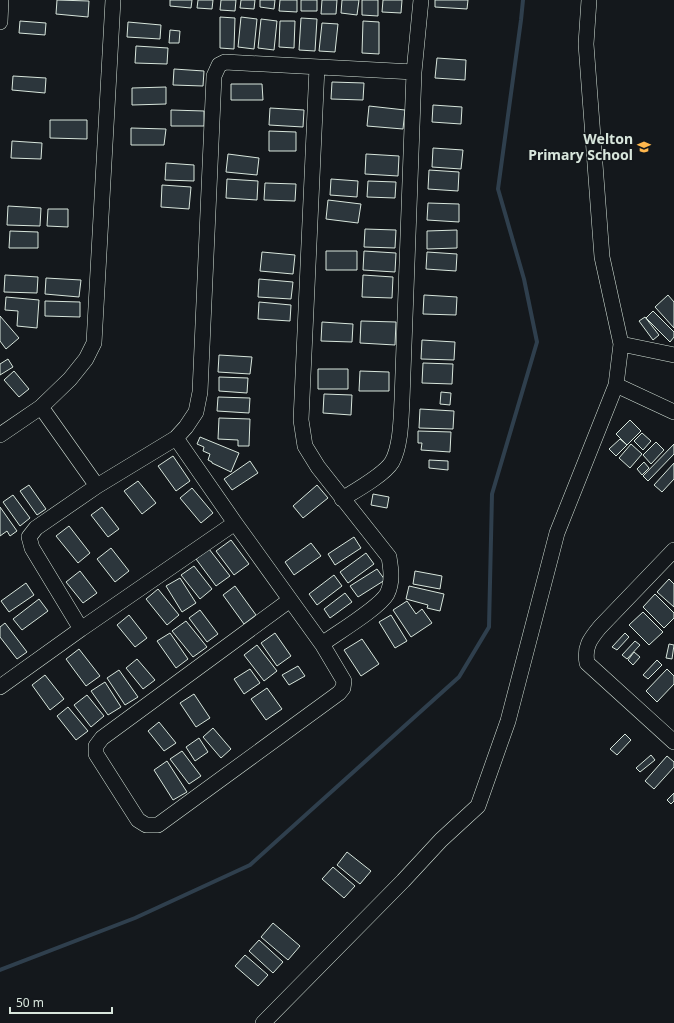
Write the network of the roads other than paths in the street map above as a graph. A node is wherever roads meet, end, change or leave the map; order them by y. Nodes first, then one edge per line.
1 (1, 0) edge
2 (113, 0) edge
3 (421, 0) edge
4 (589, 0) edge
5 (0, 22) edge
6 (317, 67) junction
7 (414, 72) junction
8 (621, 344) junction
9 (674, 355) edge
10 (616, 385) junction
11 (41, 407) junction
12 (674, 412) edge
13 (0, 435) edge
14 (176, 438) junction
15 (97, 486) junction
16 (342, 499) junction
17 (235, 523) junction
18 (674, 550) edge
19 (290, 600) junction
20 (81, 629) junction
21 (322, 644) junction
22 (0, 687) edge
23 (674, 742) edge
24 (263, 1023) edge

1 - 5 street
2 - 11 street
3 - 7 street
4 - 8 street
6 - 7 street
6 - 14 street
6 - 16 street
7 - 16 street
8 - 9 street
8 - 10 street
10 - 12 street
10 - 24 street
11 - 13 street
11 - 15 street
14 - 15 street
14 - 17 street
15 - 20 street
16 - 21 street
17 - 19 street
17 - 20 street
18 - 23 street
19 - 21 street
19 - 21 street
20 - 22 street

